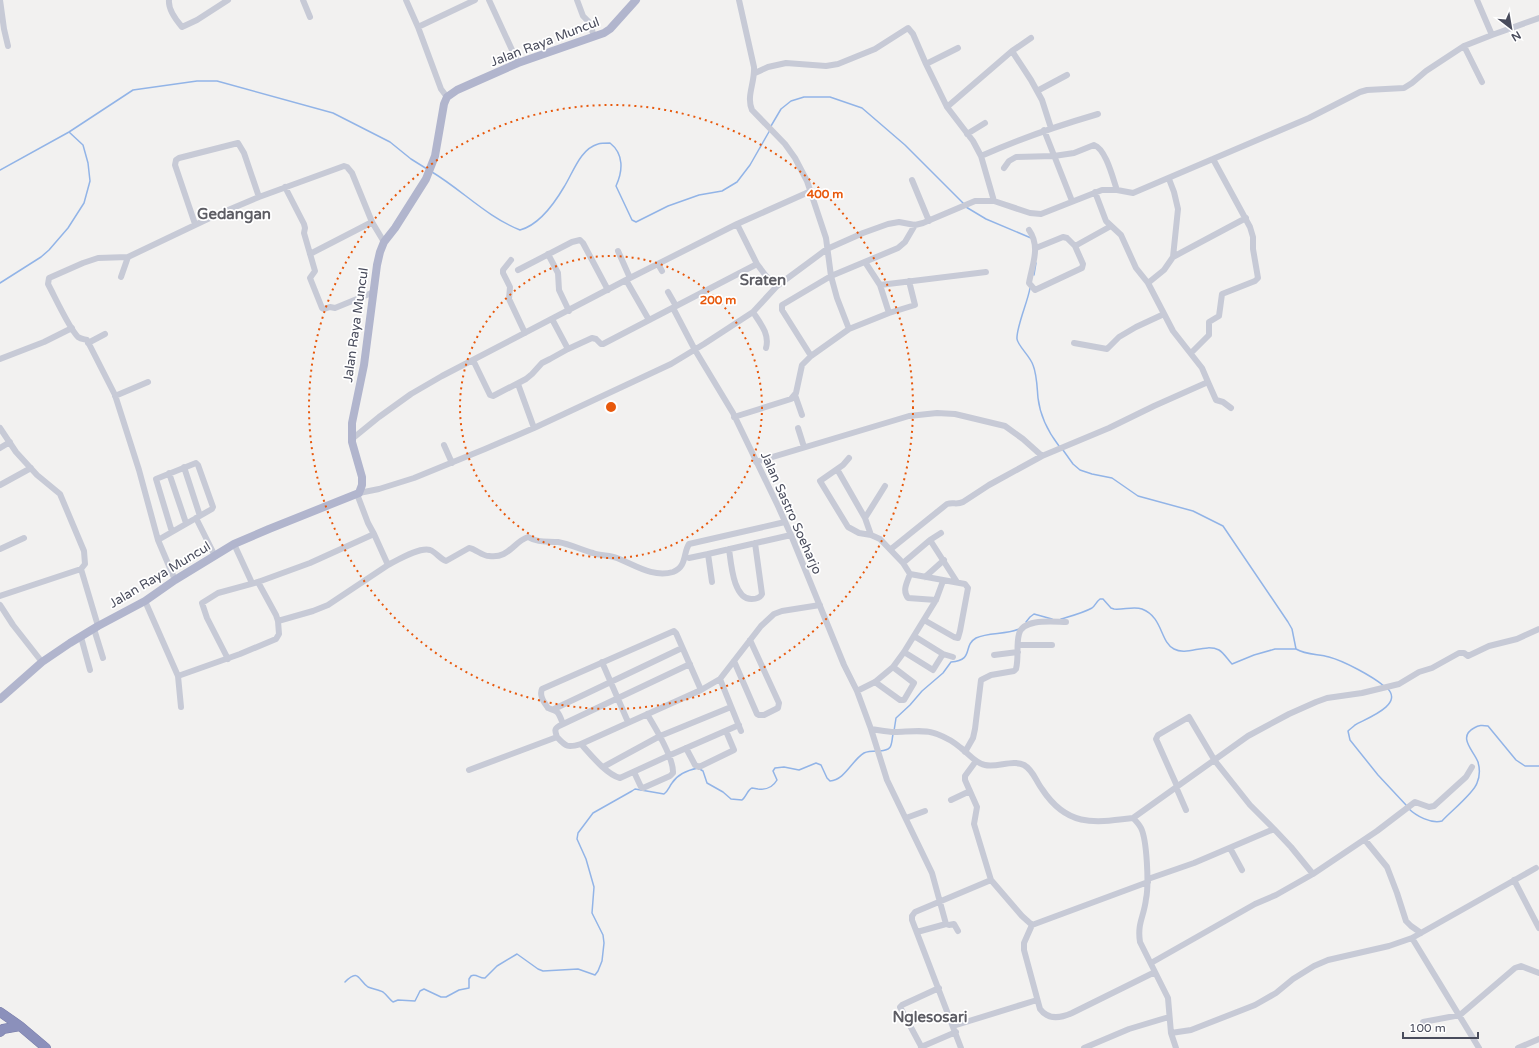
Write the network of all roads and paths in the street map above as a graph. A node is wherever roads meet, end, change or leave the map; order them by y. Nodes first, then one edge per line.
1 (0, 0) edge
2 (169, 0) edge
3 (228, 0) edge
4 (303, 0) edge
5 (406, 0) edge
6 (475, 0) edge
7 (489, 0) edge
8 (577, 0) edge
9 (636, 0) edge
10 (739, 0) edge
11 (1477, 0) edge
12 (310, 17) dead end
13 (1539, 18) edge
14 (418, 27) junction
15 (1492, 35) junction
16 (594, 37) junction
17 (1031, 38) dead end
18 (8, 46) dead end
19 (1464, 46) junction
20 (958, 48) dead end
21 (1012, 51) junction
22 (518, 63) junction
23 (926, 64) junction
24 (755, 73) junction
25 (1067, 74) dead end
26 (1482, 82) dead end
27 (1037, 91) junction
28 (447, 97) junction
29 (947, 107) junction
30 (1098, 114) dead end
31 (985, 122) dead end
32 (1051, 128) junction
33 (1044, 130) junction
34 (967, 134) junction
35 (981, 156) junction
36 (1054, 156) junction
37 (1213, 159) junction
38 (1004, 168) dead end
39 (1169, 179) junction
40 (912, 180) dead end
41 (285, 187) junction
42 (1117, 190) junction
43 (811, 191) junction
44 (1095, 192) junction
45 (259, 197) junction
46 (994, 201) junction
47 (1072, 202) junction
48 (1246, 218) junction
49 (929, 221) junction
50 (372, 222) junction
51 (195, 224) junction
52 (737, 224) junction
53 (914, 225) junction
54 (1111, 226) junction
55 (1029, 230) dead end
56 (384, 242) junction
57 (1075, 246) junction
58 (827, 249) junction
59 (618, 251) dead end
60 (1036, 251) junction
61 (310, 254) junction
62 (548, 254) junction
63 (128, 257) junction
64 (1174, 257) junction
65 (511, 260) dead end
66 (865, 262) junction
67 (658, 264) junction
68 (757, 264) junction
69 (518, 270) dead end
70 (662, 271) dead end
71 (986, 272) dead end
72 (831, 276) junction
73 (121, 277) dead end
74 (628, 279) junction
75 (909, 281) junction
76 (1148, 283) junction
77 (880, 285) junction
78 (776, 286) junction
79 (608, 290) junction
80 (374, 292) junction
81 (668, 292) dead end
82 (674, 307) junction
83 (569, 311) junction
84 (753, 312) junction
85 (890, 314) junction
86 (1164, 314) junction
87 (552, 319) junction
88 (649, 320) junction
89 (72, 328) junction
90 (849, 329) junction
91 (525, 333) junction
92 (106, 334) dead end
93 (88, 343) junction
94 (1074, 343) dead end
95 (568, 348) junction
96 (766, 348) dead end
97 (695, 350) junction
98 (1191, 353) junction
99 (811, 356) junction
100 (0, 359) edge
101 (473, 360) junction
102 (148, 382) dead end
103 (1208, 382) junction
104 (518, 384) junction
105 (795, 395) junction
106 (115, 396) junction
107 (1231, 408) dead end
108 (802, 415) dead end
109 (734, 416) junction
110 (0, 428) edge
111 (534, 428) junction
112 (798, 428) dead end
113 (352, 439) junction
114 (10, 442) junction
115 (444, 445) dead end
116 (804, 446) junction
117 (0, 448) edge
118 (1042, 456) junction
119 (849, 458) dead end
120 (756, 462) junction
121 (452, 463) junction
122 (184, 467) junction
123 (31, 468) junction
124 (837, 469) junction
125 (169, 473) junction
126 (0, 485) edge
127 (885, 486) dead end
128 (358, 494) junction
129 (198, 517) junction
130 (864, 518) junction
131 (785, 522) junction
132 (186, 523) junction
133 (172, 532) junction
134 (374, 534) junction
135 (941, 534) dead end
136 (791, 535) junction
137 (871, 536) junction
138 (24, 538) dead end
139 (158, 540) junction
140 (930, 540) junction
141 (755, 543) junction
142 (234, 544) junction
143 (0, 549) edge
144 (729, 549) junction
145 (891, 549) junction
146 (708, 554) junction
147 (215, 556) junction
148 (689, 558) dead end
149 (944, 560) junction
150 (903, 563) junction
151 (388, 565) junction
152 (81, 569) junction
153 (910, 574) junction
154 (925, 577) junction
155 (175, 580) junction
156 (943, 581) junction
157 (255, 582) junction
158 (712, 582) dead end
159 (957, 582) junction
160 (0, 596) edge
161 (936, 600) junction
162 (145, 601) junction
163 (0, 605) edge
164 (820, 605) junction
165 (924, 620) junction
166 (278, 621) junction
167 (1066, 622) dead end
168 (96, 627) junction
169 (1539, 629) edge
170 (914, 636) junction
171 (81, 637) junction
172 (750, 640) junction
173 (1052, 645) dead end
174 (682, 648) junction
175 (1018, 649) junction
176 (904, 652) junction
177 (943, 654) junction
178 (994, 655) dead end
179 (953, 657) dead end
180 (103, 658) dead end
181 (228, 659) junction
182 (734, 661) junction
183 (42, 662) junction
184 (602, 662) junction
185 (690, 664) junction
186 (893, 667) junction
187 (90, 670) dead end
188 (178, 676) junction
189 (720, 680) junction
190 (611, 682) junction
191 (875, 682) junction
192 (701, 690) junction
193 (857, 691) junction
194 (618, 698) junction
195 (0, 699) edge
196 (181, 707) dead end
197 (731, 707) junction
198 (554, 709) junction
199 (647, 714) junction
200 (628, 722) junction
201 (563, 724) junction
202 (871, 729) junction
203 (726, 731) junction
204 (660, 736) junction
205 (557, 737) junction
206 (581, 744) junction
207 (686, 748) junction
208 (965, 752) junction
209 (668, 756) junction
210 (976, 761) junction
211 (1215, 761) junction
212 (603, 767) junction
213 (1472, 767) dead end
214 (469, 770) dead end
215 (634, 772) junction
216 (1177, 786) junction
217 (970, 791) junction
218 (951, 800) dead end
219 (1186, 810) dead end
220 (925, 811) dead end
221 (906, 818) junction
222 (1133, 818) junction
223 (1274, 829) junction
224 (1365, 840) junction
225 (1230, 848) junction
226 (1536, 868) dead end
227 (1242, 870) dead end
228 (1313, 874) junction
229 (991, 880) junction
230 (1514, 880) junction
231 (1148, 881) junction
232 (941, 901) junction
233 (946, 924) junction
234 (1032, 925) junction
235 (1539, 928) edge
236 (958, 931) dead end
237 (917, 932) junction
238 (1421, 933) junction
239 (1412, 938) junction
240 (1151, 964) junction
241 (1155, 972) junction
242 (1539, 973) edge
243 (939, 988) junction
244 (1036, 1000) junction
245 (0, 1012) edge
246 (1460, 1015) junction
247 (1169, 1017) junction
248 (1423, 1022) dead end
249 (20, 1026) junction
250 (954, 1029) junction
251 (0, 1032) edge
252 (1171, 1033) junction
253 (1539, 1040) edge
254 (922, 1047) edge
255 (46, 1048) edge
256 (961, 1048) edge
257 (1084, 1048) edge
258 (1176, 1048) edge
259 (1479, 1048) edge
260 (1518, 1048) edge

1 - 18 street
2 - 3 street
4 - 12 street
5 - 14 street
6 - 14 street
7 - 22 street
8 - 16 street
9 - 16 main road, Jalan Raya Muncul
10 - 24 street
11 - 15 street
13 - 15 street
14 - 28 street
15 - 19 street
16 - 22 main road, Jalan Raya Muncul
17 - 21 street
19 - 26 street
19 - 37 street
20 - 23 street
21 - 27 street
21 - 29 street
22 - 28 main road, Jalan Raya Muncul
23 - 24 street
23 - 29 street
24 - 43 street
25 - 27 street
27 - 32 street
28 - 56 main road, Jalan Raya Muncul
29 - 34 street
30 - 32 street
31 - 34 street
32 - 33 street
33 - 35 street
33 - 36 street
34 - 35 street
35 - 46 street
36 - 38 street
36 - 42 street
36 - 47 street
37 - 39 street
37 - 48 street
39 - 42 street
39 - 64 street
40 - 49 street
41 - 45 street
41 - 50 street
41 - 61 street
42 - 44 street
43 - 52 street
43 - 58 street
44 - 47 street
44 - 54 street
45 - 51 street
45 - 51 street
46 - 47 street
46 - 49 street
48 - 64 street
48 - 98 street
49 - 53 street
50 - 56 street
50 - 61 street
51 - 63 street
52 - 67 street
52 - 68 street
53 - 58 street
53 - 66 street
54 - 57 street
54 - 76 street
55 - 60 street
56 - 80 main road, Jalan Raya Muncul
57 - 60 street
57 - 60 street
58 - 72 street
58 - 78 street
59 - 74 street
61 - 80 street
62 - 69 street
62 - 79 street
62 - 83 street
63 - 73 street
63 - 89 street
64 - 76 street
65 - 91 street
66 - 72 street
66 - 77 street
67 - 70 street
67 - 74 street
68 - 78 street
68 - 82 street
71 - 75 street
72 - 90 street
72 - 99 street
74 - 79 street
74 - 88 street
75 - 77 street
75 - 85 street
76 - 86 street
77 - 85 street
78 - 84 street
79 - 83 street
80 - 113 main road, Jalan Raya Muncul
81 - 82 street, Jalan Sastro Soeharjo
82 - 88 street
82 - 97 street, Jalan Sastro Soeharjo
83 - 87 street
84 - 96 street
84 - 97 street
85 - 90 street
86 - 94 street
86 - 98 street
87 - 91 street
87 - 95 street
88 - 95 street
89 - 93 street
89 - 100 street
90 - 99 street
91 - 101 street
92 - 93 street
93 - 106 street
95 - 104 street
97 - 109 street, Jalan Sastro Soeharjo
97 - 111 street
98 - 103 street
99 - 105 street
101 - 104 street
101 - 113 street
102 - 106 street
103 - 107 street
103 - 118 street
104 - 111 street
105 - 108 street
105 - 109 street
106 - 139 street
109 - 120 street, Jalan Sastro Soeharjo
110 - 114 street
111 - 121 street
112 - 116 street
113 - 128 main road, Jalan Raya Muncul
114 - 117 street
114 - 123 street
115 - 121 street
116 - 118 street
116 - 120 street
118 - 145 street
119 - 124 street
120 - 131 street, Jalan Sastro Soeharjo
121 - 128 street
122 - 125 street
122 - 129 street
122 - 129 street
123 - 126 street
123 - 152 street
124 - 130 street
124 - 137 street
125 - 132 street
125 - 133 street
127 - 130 street
128 - 134 street
128 - 142 main road, Jalan Raya Muncul
129 - 132 street
129 - 147 street
130 - 137 street
131 - 136 street, Jalan Sastro Soeharjo
131 - 151 street
132 - 133 street
133 - 139 street
134 - 151 street
134 - 157 street
135 - 140 street
136 - 141 street
136 - 164 street, Jalan Sastro Soeharjo
137 - 145 street
138 - 143 street
139 - 155 street
140 - 149 street
140 - 150 street
141 - 144 street
141 - 144 street
142 - 147 main road, Jalan Raya Muncul
142 - 157 street
144 - 146 street
145 - 150 street
146 - 148 street
146 - 158 street
147 - 155 main road, Jalan Raya Muncul
149 - 154 street
149 - 159 street
150 - 153 street
151 - 166 street
152 - 160 street
152 - 168 street
153 - 154 street
153 - 161 street
154 - 156 street
155 - 162 main road, Jalan Raya Muncul
156 - 159 street
156 - 161 street
157 - 166 street
157 - 181 street
159 - 165 street
161 - 165 street
162 - 168 main road, Jalan Raya Muncul
162 - 188 street
163 - 183 street
164 - 172 street
164 - 193 street, Jalan Sastro Soeharjo
165 - 170 street
166 - 181 street
167 - 175 street
168 - 171 main road, Jalan Raya Muncul
168 - 180 street
169 - 211 street
170 - 176 street
170 - 177 street
171 - 183 main road, Jalan Raya Muncul
171 - 187 street
172 - 182 street
172 - 182 street
173 - 175 street
174 - 184 street
174 - 185 street
174 - 190 street
175 - 178 street
175 - 208 street
176 - 177 street
176 - 186 street
177 - 179 street
181 - 188 street
182 - 189 street
183 - 195 main road, Jalan Raya Muncul
184 - 190 street
184 - 198 street
185 - 192 street
185 - 194 street
186 - 191 street
186 - 191 street
188 - 196 street
189 - 192 street
189 - 197 street
190 - 194 street
190 - 198 street
191 - 193 street
192 - 199 street
193 - 202 street, Jalan Sastro Soeharjo
194 - 200 street
194 - 201 street
197 - 203 street
197 - 204 street
198 - 201 street
199 - 200 street
199 - 204 street
200 - 206 street
201 - 205 street
202 - 208 street
202 - 221 street, Jalan Sastro Soeharjo
203 - 207 street
203 - 207 street
204 - 209 street
204 - 212 street
205 - 206 street
205 - 214 street
206 - 212 street
207 - 209 street
208 - 210 street
209 - 215 street
209 - 215 street
210 - 217 street
210 - 222 street
211 - 216 street
211 - 216 street
211 - 223 street
212 - 215 street
213 - 224 street
216 - 219 street
216 - 222 street
217 - 218 street
217 - 229 street
220 - 221 street
221 - 232 street, Jalan Sastro Soeharjo
222 - 231 street
223 - 225 street
223 - 228 street
224 - 228 street
224 - 238 street
225 - 227 street
225 - 231 street
226 - 230 street
228 - 240 street
229 - 232 street
229 - 234 street
230 - 235 street
230 - 238 street
231 - 234 street
231 - 240 street
232 - 233 street, Jalan Sastro Soeharjo
232 - 237 street
233 - 236 street
233 - 237 street
234 - 244 street
237 - 243 street
238 - 239 street
239 - 246 street
239 - 252 street
240 - 241 street
241 - 244 street
241 - 247 street
242 - 246 street
243 - 250 street
243 - 254 street
244 - 250 street
245 - 249 highway
246 - 248 street
246 - 259 street
247 - 252 street
247 - 257 street
249 - 251 highway
249 - 255 highway
250 - 254 street
250 - 256 street
252 - 258 street
253 - 260 street

